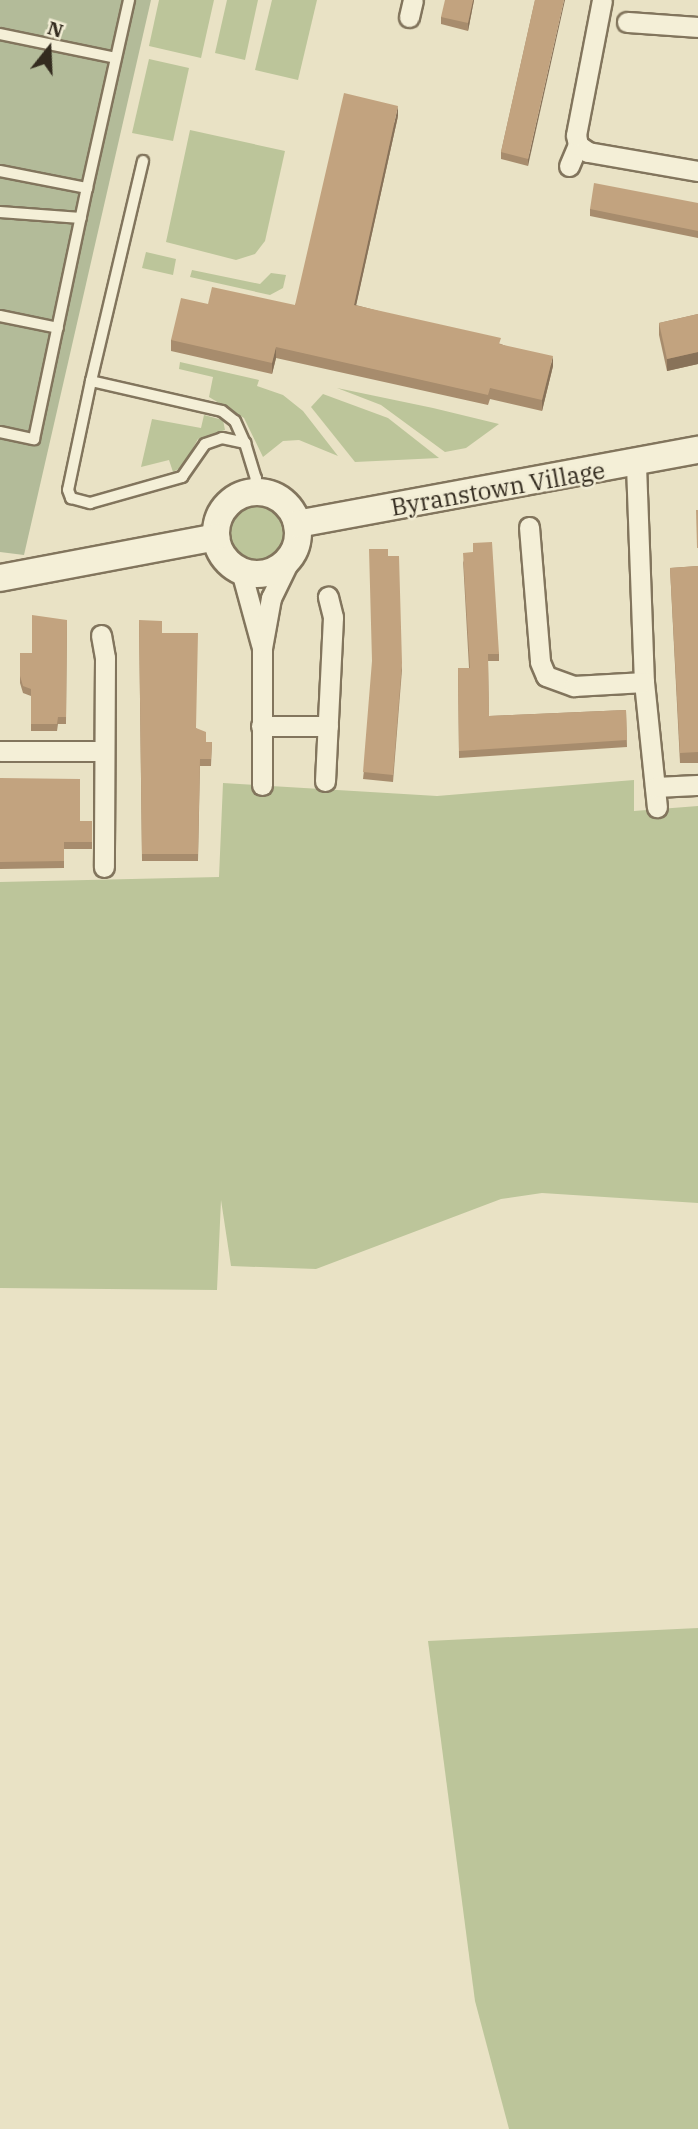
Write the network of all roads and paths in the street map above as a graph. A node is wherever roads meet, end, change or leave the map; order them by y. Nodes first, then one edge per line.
1 (129, 0) edge
2 (602, 0) edge
3 (627, 22) dead end
4 (698, 27) edge
5 (0, 34) edge
6 (116, 58) junction
7 (578, 145) junction
8 (143, 161) dead end
9 (569, 166) dead end
10 (0, 171) edge
11 (698, 171) edge
12 (87, 188) junction
13 (0, 212) edge
14 (81, 218) junction
15 (0, 316) edge
16 (58, 328) junction
17 (91, 381) junction
18 (0, 432) edge
19 (245, 443) junction
20 (698, 450) edge
21 (636, 465) junction
22 (253, 492) junction
23 (297, 524) junction
24 (529, 527) dead end
25 (216, 537) junction
26 (290, 557) junction
27 (241, 571) junction
28 (0, 578) edge
29 (328, 597) dead end
30 (100, 635) dead end
31 (262, 648) junction
32 (644, 682) junction
33 (261, 726) junction
34 (328, 726) junction
35 (0, 751) edge
36 (104, 751) junction
37 (326, 781) dead end
38 (262, 785) dead end
39 (698, 785) edge
40 (655, 787) junction
41 (657, 807) dead end
42 (104, 867) dead end

1 - 6 lane
2 - 7 street
3 - 4 street
5 - 6 lane
6 - 12 lane
7 - 9 street
7 - 11 street
8 - 17 lane
10 - 12 lane
12 - 14 lane
13 - 14 lane
14 - 16 lane
15 - 16 lane
16 - 18 lane
17 - 19 lane
17 - 19 lane
19 - 22 lane
20 - 21 street, Byranstown Village
21 - 23 street, Byranstown Village
21 - 32 street
22 - 23 street
22 - 25 street
23 - 26 street
24 - 32 street
25 - 27 street
25 - 28 street
26 - 27 street
26 - 31 street
27 - 31 street
29 - 34 street
30 - 36 street
31 - 33 street
32 - 40 street
33 - 34 street
33 - 38 street
34 - 37 street
35 - 36 street
36 - 42 street
39 - 40 street
40 - 41 street

